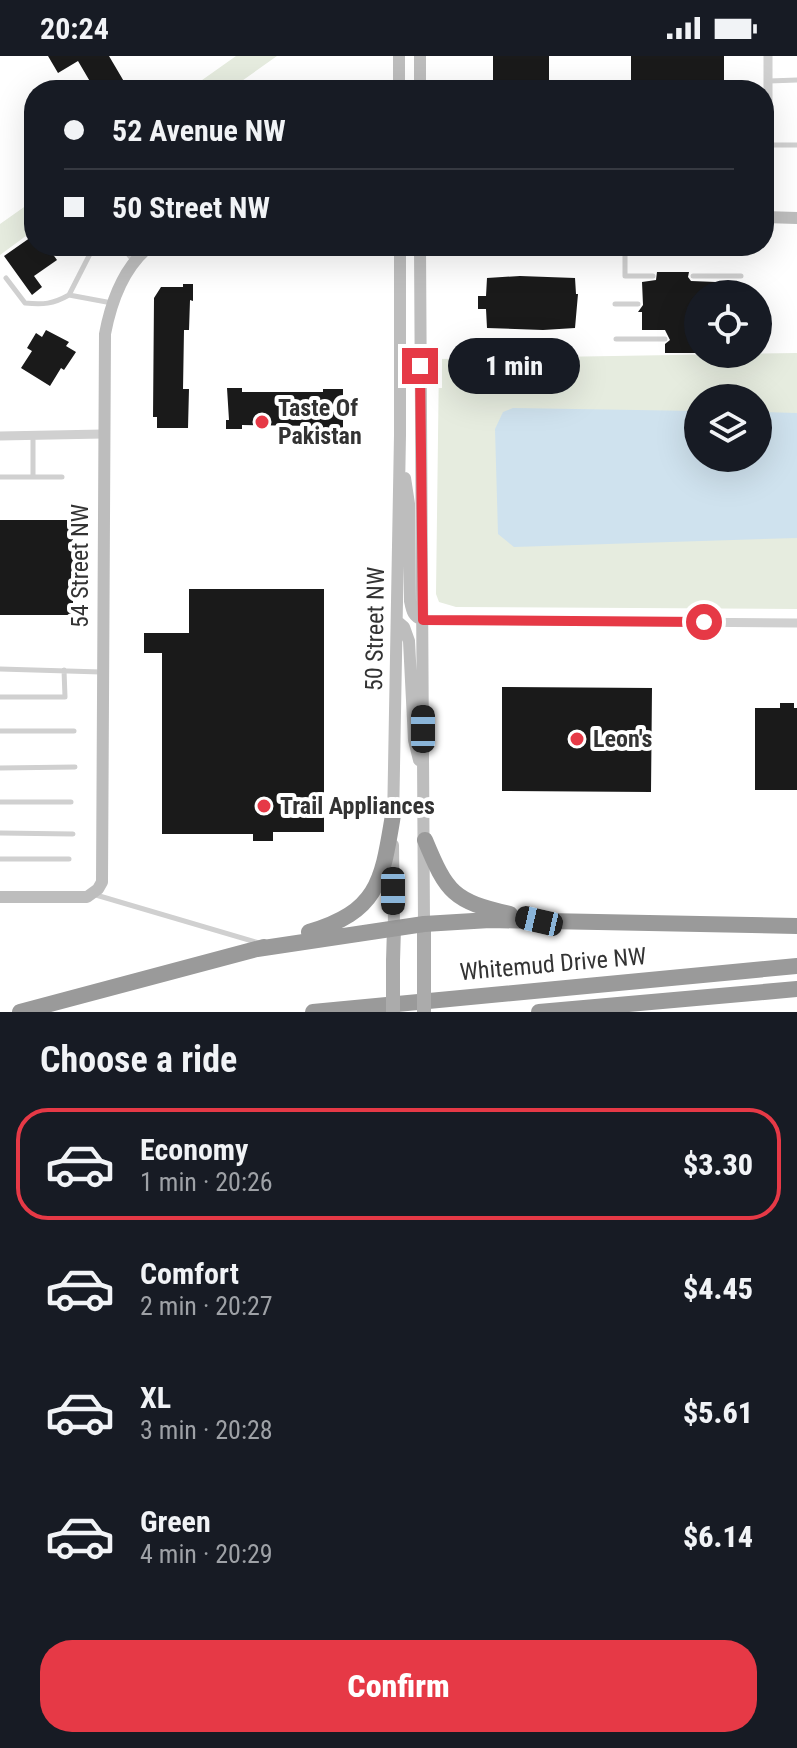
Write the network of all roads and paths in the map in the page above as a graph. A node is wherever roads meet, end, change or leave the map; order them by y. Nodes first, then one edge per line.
1 (399, 56) edge
2 (420, 56) edge
3 (768, 56) edge
4 (399, 80) edge
5 (420, 80) edge
6 (768, 80) edge
7 (797, 80) edge
8 (774, 81) edge
9 (774, 145) edge
10 (797, 145) edge
11 (774, 217) edge
12 (797, 218) edge
13 (89, 256) edge
14 (141, 256) edge
15 (400, 256) edge
16 (420, 256) edge
17 (625, 256) edge
18 (653, 276) dead end
19 (693, 276) dead end
20 (741, 276) dead end
21 (6, 278) dead end
22 (69, 295) junction
23 (112, 303) junction
24 (615, 304) dead end
25 (638, 304) dead end
26 (616, 339) dead end
27 (665, 339) dead end
28 (103, 434) junction
29 (33, 435) junction
30 (400, 435) junction
31 (0, 436) edge
32 (0, 477) edge
33 (33, 477) junction
34 (62, 477) dead end
35 (423, 620) junction
36 (397, 621) junction
37 (797, 623) edge
38 (0, 669) edge
39 (64, 670) junction
40 (102, 672) junction
41 (0, 697) edge
42 (0, 731) edge
43 (74, 731) dead end
44 (75, 767) dead end
45 (0, 768) edge
46 (424, 783) junction
47 (0, 802) edge
48 (71, 802) dead end
49 (393, 815) junction
50 (0, 833) edge
51 (73, 834) dead end
52 (425, 840) junction
53 (0, 859) edge
54 (69, 859) dead end
55 (96, 892) junction
56 (0, 897) edge
57 (539, 921) junction
58 (424, 924) junction
59 (797, 926) edge
60 (394, 928) junction
61 (262, 947) junction
62 (797, 966) edge
63 (797, 989) edge
64 (20, 1012) edge
65 (313, 1012) edge
66 (393, 1012) edge
67 (424, 1012) edge
68 (539, 1012) edge

1 - 4 main road
2 - 5 main road
3 - 6 street
7 - 8 lane
9 - 10 lane
11 - 12 main road
13 - 22 lane
14 - 23 main road, 54 Street NW
15 - 30 main road, 50 Street NW
16 - 35 main road, 50 Street NW
17 - 18 lane
19 - 20 lane
21 - 22 lane
22 - 23 lane
23 - 28 main road, 54 Street NW
24 - 25 lane
26 - 27 lane
28 - 29 street
28 - 40 main road, 54 Street NW
29 - 31 street
29 - 33 lane
30 - 35 main road
30 - 36 main road, 50 Street NW
32 - 33 lane
33 - 34 lane
35 - 37 street
35 - 46 main road, 50 Street NW
36 - 46 main road
36 - 49 main road, 50 Street NW
38 - 39 lane
39 - 40 lane
39 - 41 lane
40 - 55 main road, 54 Street NW
42 - 43 lane
44 - 45 lane
46 - 52 main road, 50 Street NW
47 - 48 lane
49 - 60 main road, 50 Street NW
49 - 61 highway
50 - 51 lane
52 - 57 highway
52 - 58 main road, 50 Street NW
53 - 54 lane
55 - 56 main road
55 - 61 lane
57 - 58 highway
57 - 59 highway
58 - 60 highway
58 - 67 main road, 50 Street NW, bridge
60 - 61 highway
60 - 66 main road, 50 Street NW, bridge
61 - 64 highway
62 - 65 highway, Whitemud Drive NW
63 - 68 highway, Whitemud Drive NW

